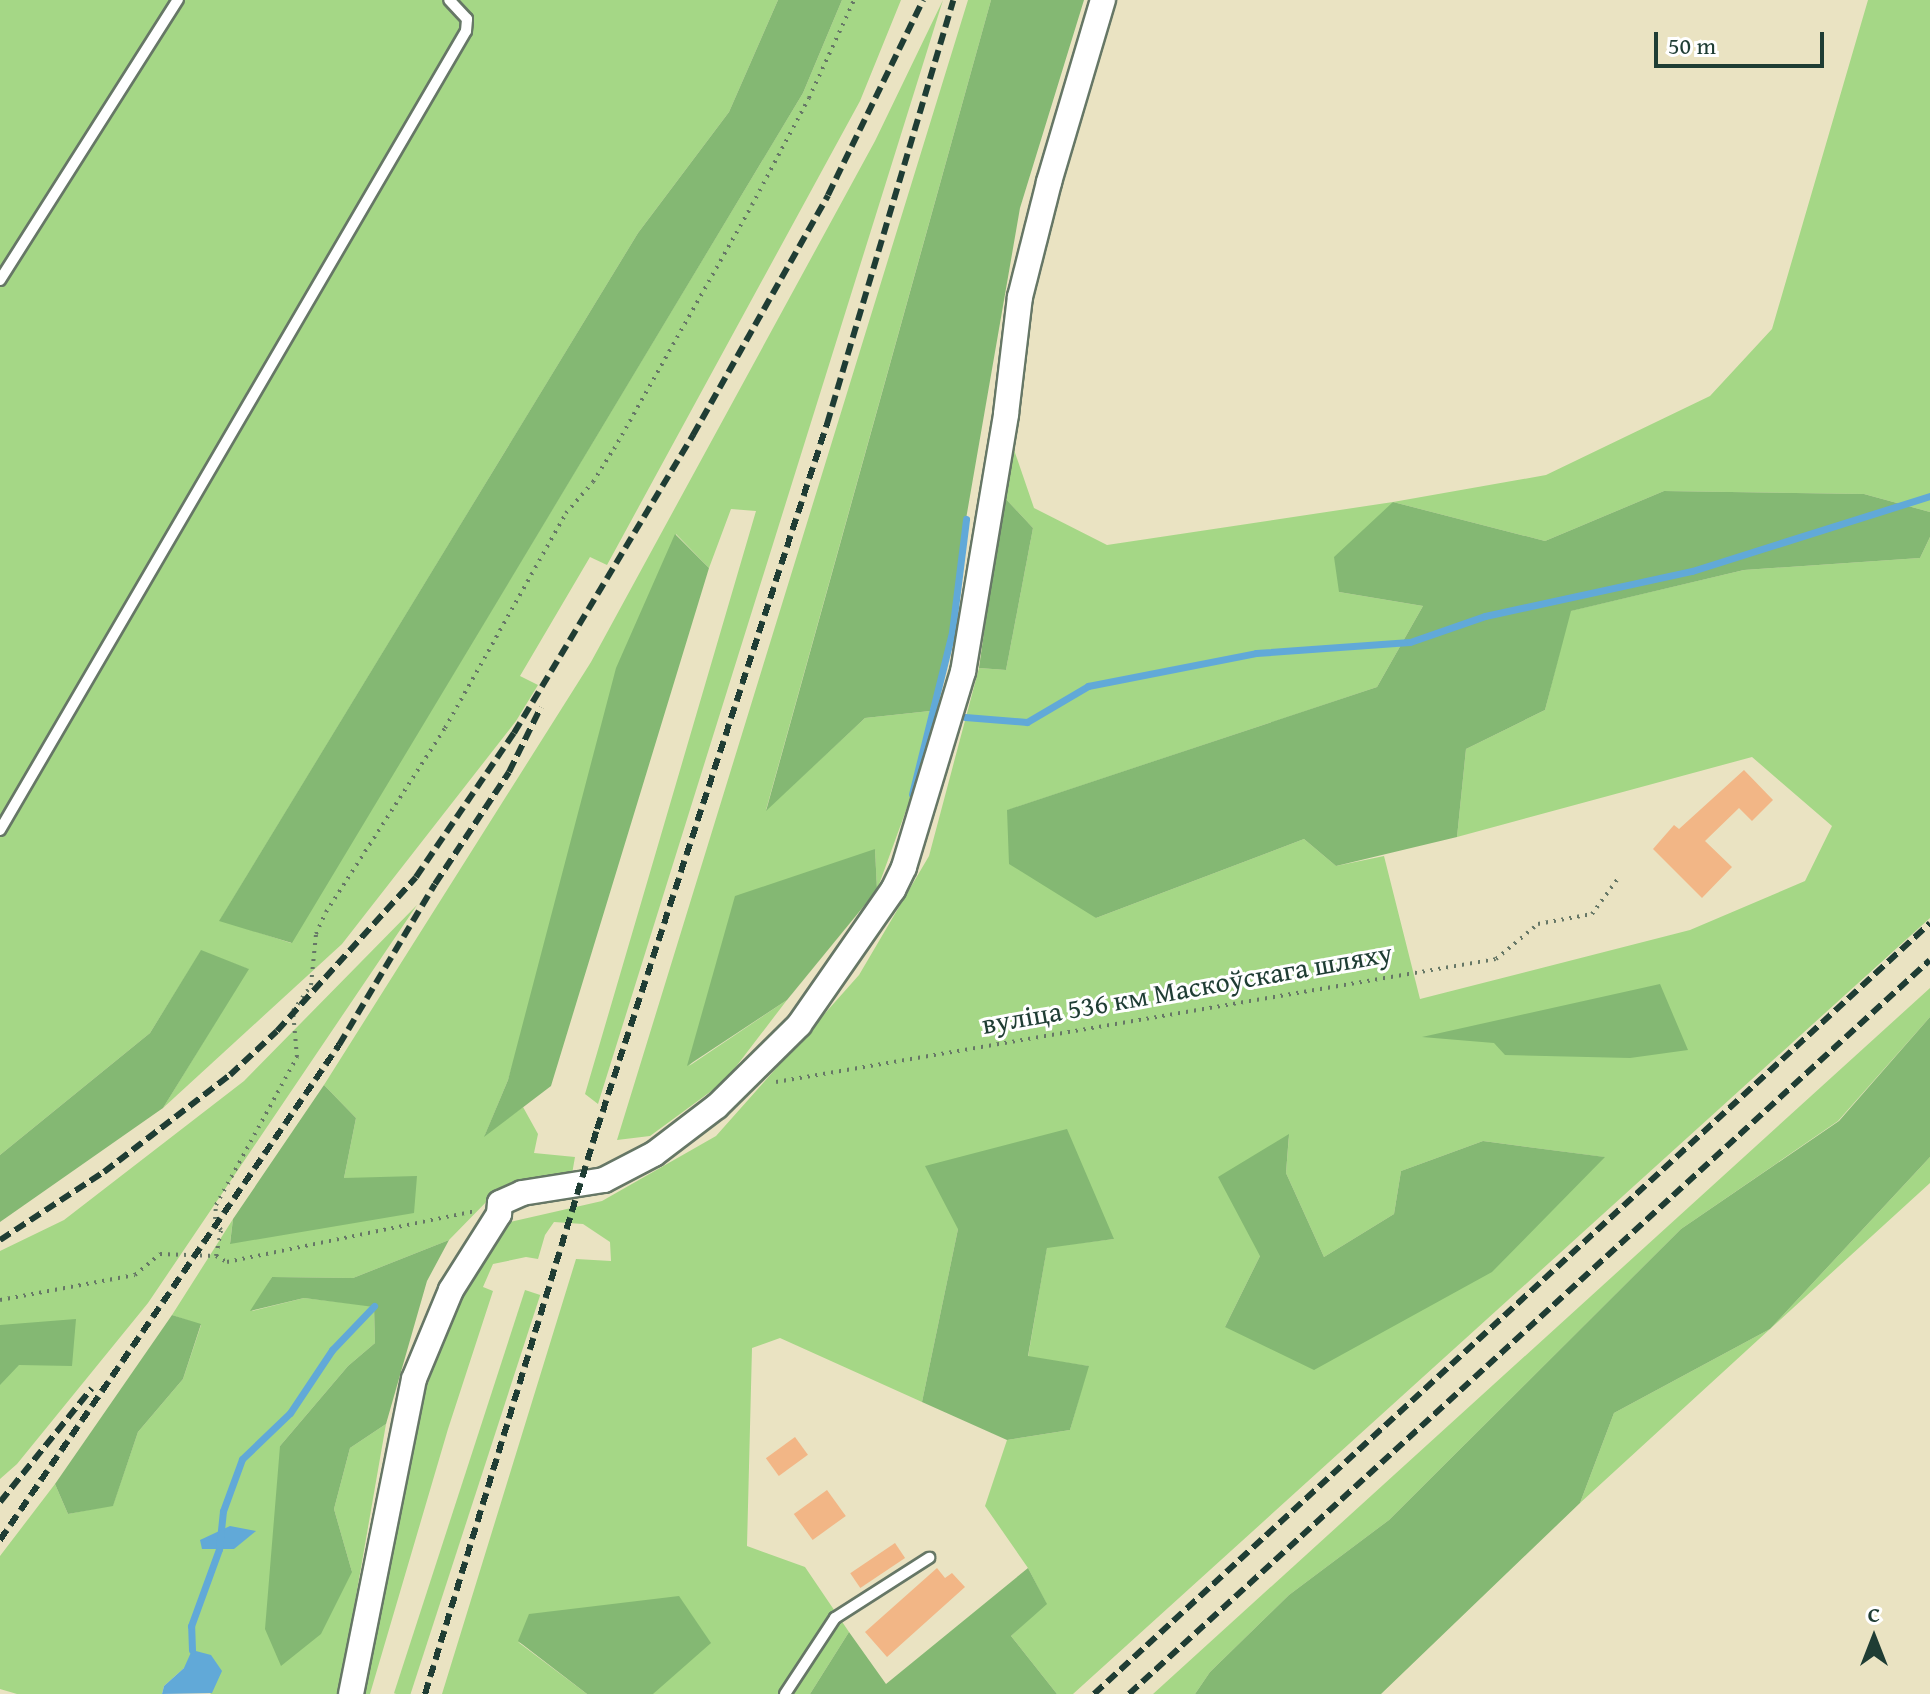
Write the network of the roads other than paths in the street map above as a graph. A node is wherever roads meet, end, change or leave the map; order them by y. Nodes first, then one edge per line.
1 (178, 0) edge
2 (449, 0) edge
3 (1103, 0) edge
4 (0, 280) edge
5 (0, 830) edge
6 (929, 1558) dead end
7 (351, 1694) edge
8 (785, 1694) edge

1 - 4 lane
2 - 5 lane
3 - 7 street
6 - 8 lane

